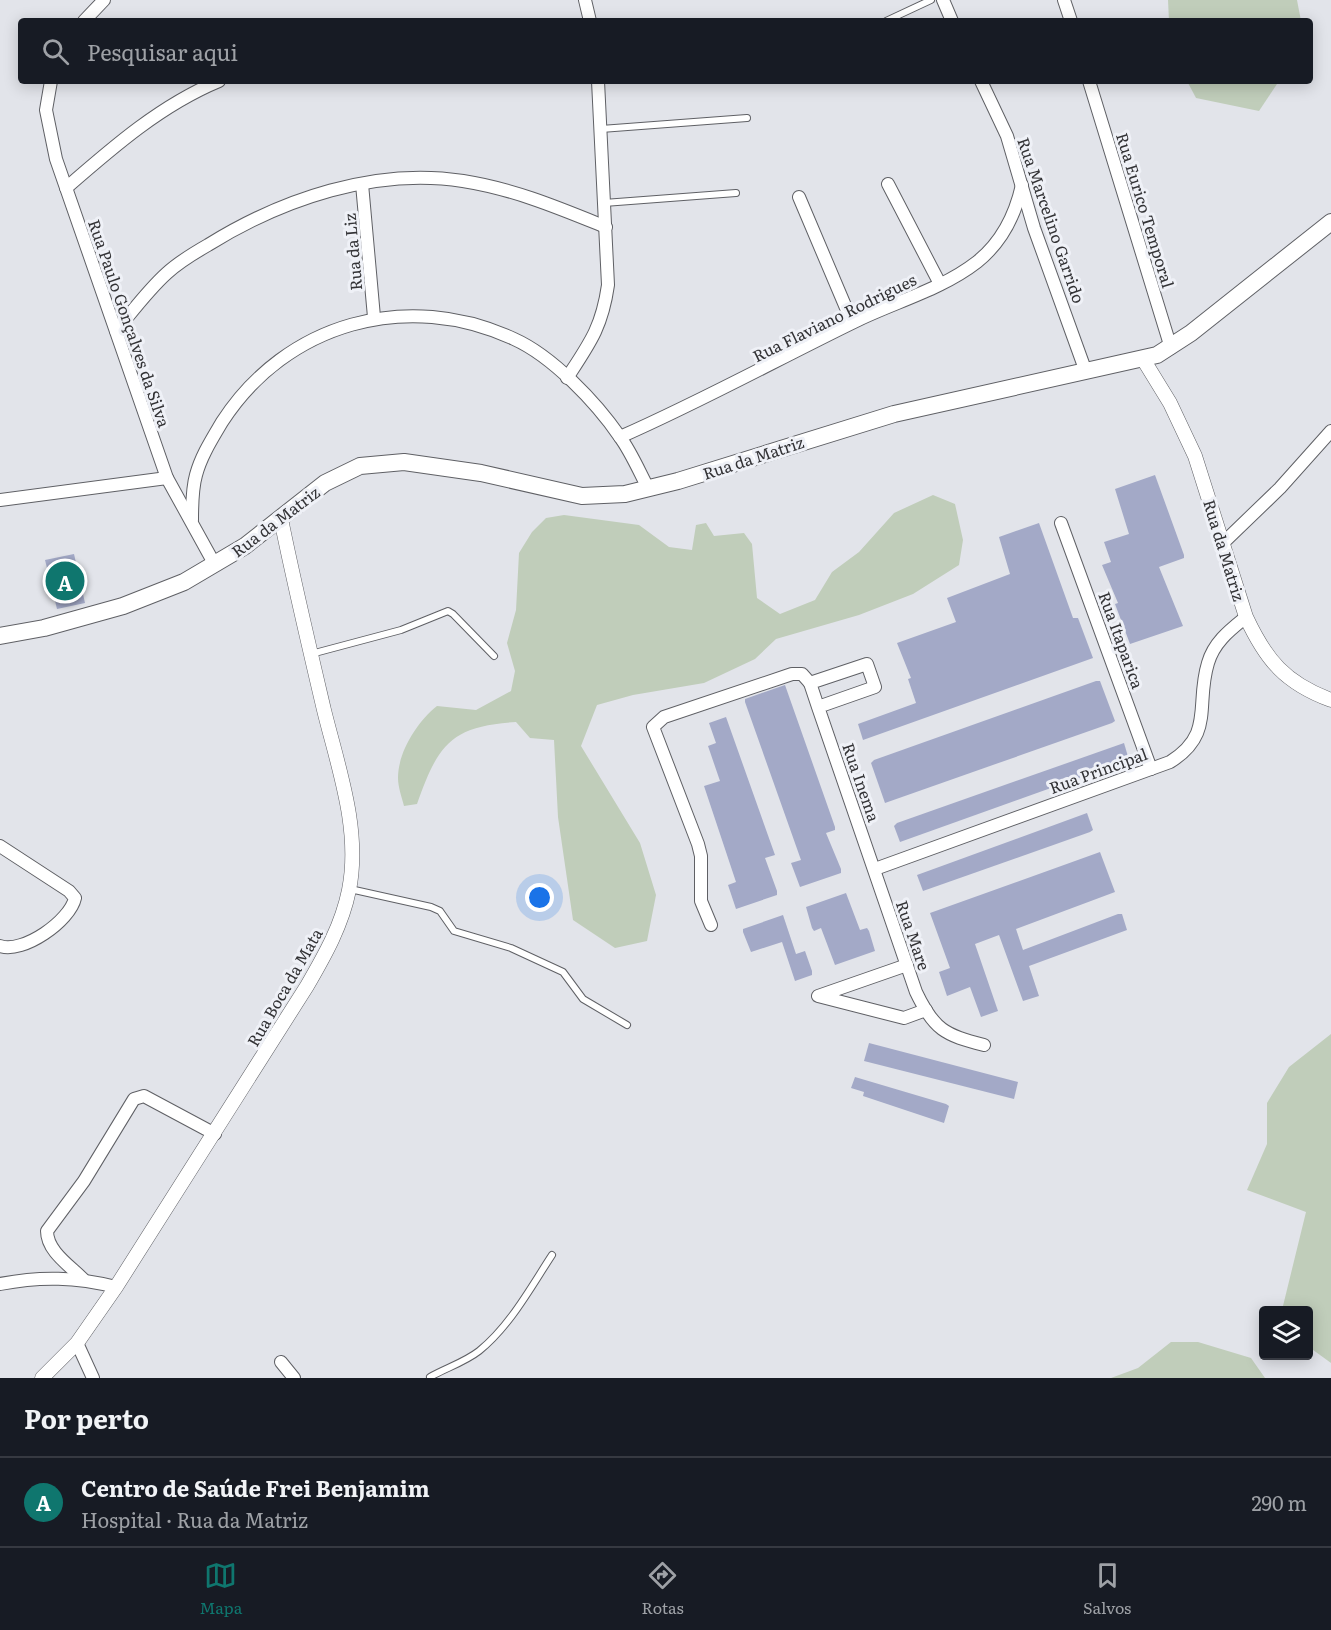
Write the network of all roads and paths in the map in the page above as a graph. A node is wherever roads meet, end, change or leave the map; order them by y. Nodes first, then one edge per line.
1 (104, 0) edge
2 (585, 0) edge
3 (931, 0) edge
4 (943, 0) edge
5 (1064, 0) edge
6 (87, 18) edge
7 (589, 18) edge
8 (892, 18) edge
9 (951, 18) edge
10 (1070, 18) edge
11 (50, 84) edge
12 (212, 84) edge
13 (598, 84) edge
14 (982, 84) edge
15 (1090, 84) edge
16 (747, 118) dead end
17 (601, 129) junction
18 (362, 184) junction
19 (888, 184) dead end
20 (1022, 185) junction
21 (66, 188) junction
22 (736, 193) dead end
23 (799, 197) dead end
24 (604, 202) junction
25 (1331, 222) edge
26 (606, 227) junction
27 (940, 284) junction
28 (374, 317) junction
29 (852, 322) junction
30 (116, 331) junction
31 (1171, 348) junction
32 (1143, 359) junction
33 (1086, 372) junction
34 (567, 378) junction
35 (1331, 431) edge
36 (620, 437) junction
37 (167, 478) junction
38 (648, 488) junction
39 (0, 500) edge
40 (281, 519) junction
41 (192, 520) junction
42 (1061, 523) dead end
43 (1223, 543) junction
44 (215, 565) junction
45 (1246, 616) junction
46 (0, 636) edge
47 (311, 654) junction
48 (494, 656) dead end
49 (810, 683) junction
50 (1331, 700) edge
51 (818, 707) junction
52 (1151, 769) junction
53 (0, 846) edge
54 (875, 868) junction
55 (349, 889) junction
56 (711, 925) dead end
57 (0, 946) edge
58 (907, 965) junction
59 (926, 1010) junction
60 (627, 1025) dead end
61 (984, 1045) dead end
62 (215, 1134) junction
63 (552, 1255) dead end
64 (83, 1279) junction
65 (0, 1284) edge
66 (116, 1287) junction
67 (77, 1342) junction
68 (281, 1362) dead end
69 (430, 1377) edge
70 (42, 1378) edge
71 (93, 1378) edge
72 (294, 1378) edge

1 - 6 street
2 - 7 street
3 - 8 lane
4 - 9 street
5 - 10 street
11 - 21 street, Rua Paulo Gonçalves da Silva
12 - 21 street
13 - 17 street
14 - 20 street, Rua Marcelino Garrido
15 - 31 street, Rua Eurico Temporal
16 - 17 lane
17 - 24 street
18 - 26 street
18 - 28 street, Rua da Liz
18 - 30 street
19 - 27 street
20 - 27 street, Rua Flaviano Rodrigues
20 - 33 street, Rua Marcelino Garrido
21 - 30 street, Rua Paulo Gonçalves da Silva
22 - 24 lane
23 - 29 street
24 - 26 street
25 - 31 main road
26 - 34 street
27 - 29 street, Rua Flaviano Rodrigues
28 - 34 street
28 - 41 street
29 - 36 street, Rua Flaviano Rodrigues
30 - 37 street, Rua Paulo Gonçalves da Silva
31 - 32 main road
32 - 33 main road, Rua da Matriz
32 - 43 street, Rua da Matriz
33 - 38 main road, Rua da Matriz
34 - 36 street
35 - 43 street
36 - 38 street
37 - 39 street
37 - 41 street, Rua Paulo Gonçalves da Silva
38 - 40 main road, Rua da Matriz
40 - 44 main road, Rua da Matriz
40 - 47 street, Rua Boca da Mata
41 - 44 street, Rua Paulo Gonçalves da Silva
42 - 52 street, Rua Itaparica
43 - 45 street, Rua da Matriz
44 - 46 main road, Rua da Matriz
45 - 50 street, Rua da Matriz
45 - 52 street, Rua Principal
47 - 48 lane
47 - 55 street, Rua Boca da Mata
49 - 51 street, Rua Inema
49 - 51 street
49 - 56 street
51 - 54 street, Rua Inema
52 - 54 street, Rua Principal
53 - 57 street
54 - 58 street, Rua Mare
55 - 60 lane
55 - 62 street, Rua Boca da Mata
58 - 59 street, Rua Mare
58 - 59 street
59 - 61 street, Rua Mare
62 - 64 street
62 - 66 street, Rua Boca da Mata
63 - 69 lane
64 - 65 street
64 - 66 street
66 - 67 street, Rua Boca da Mata
67 - 70 street, Rua Boca da Mata
67 - 71 street
68 - 72 street

